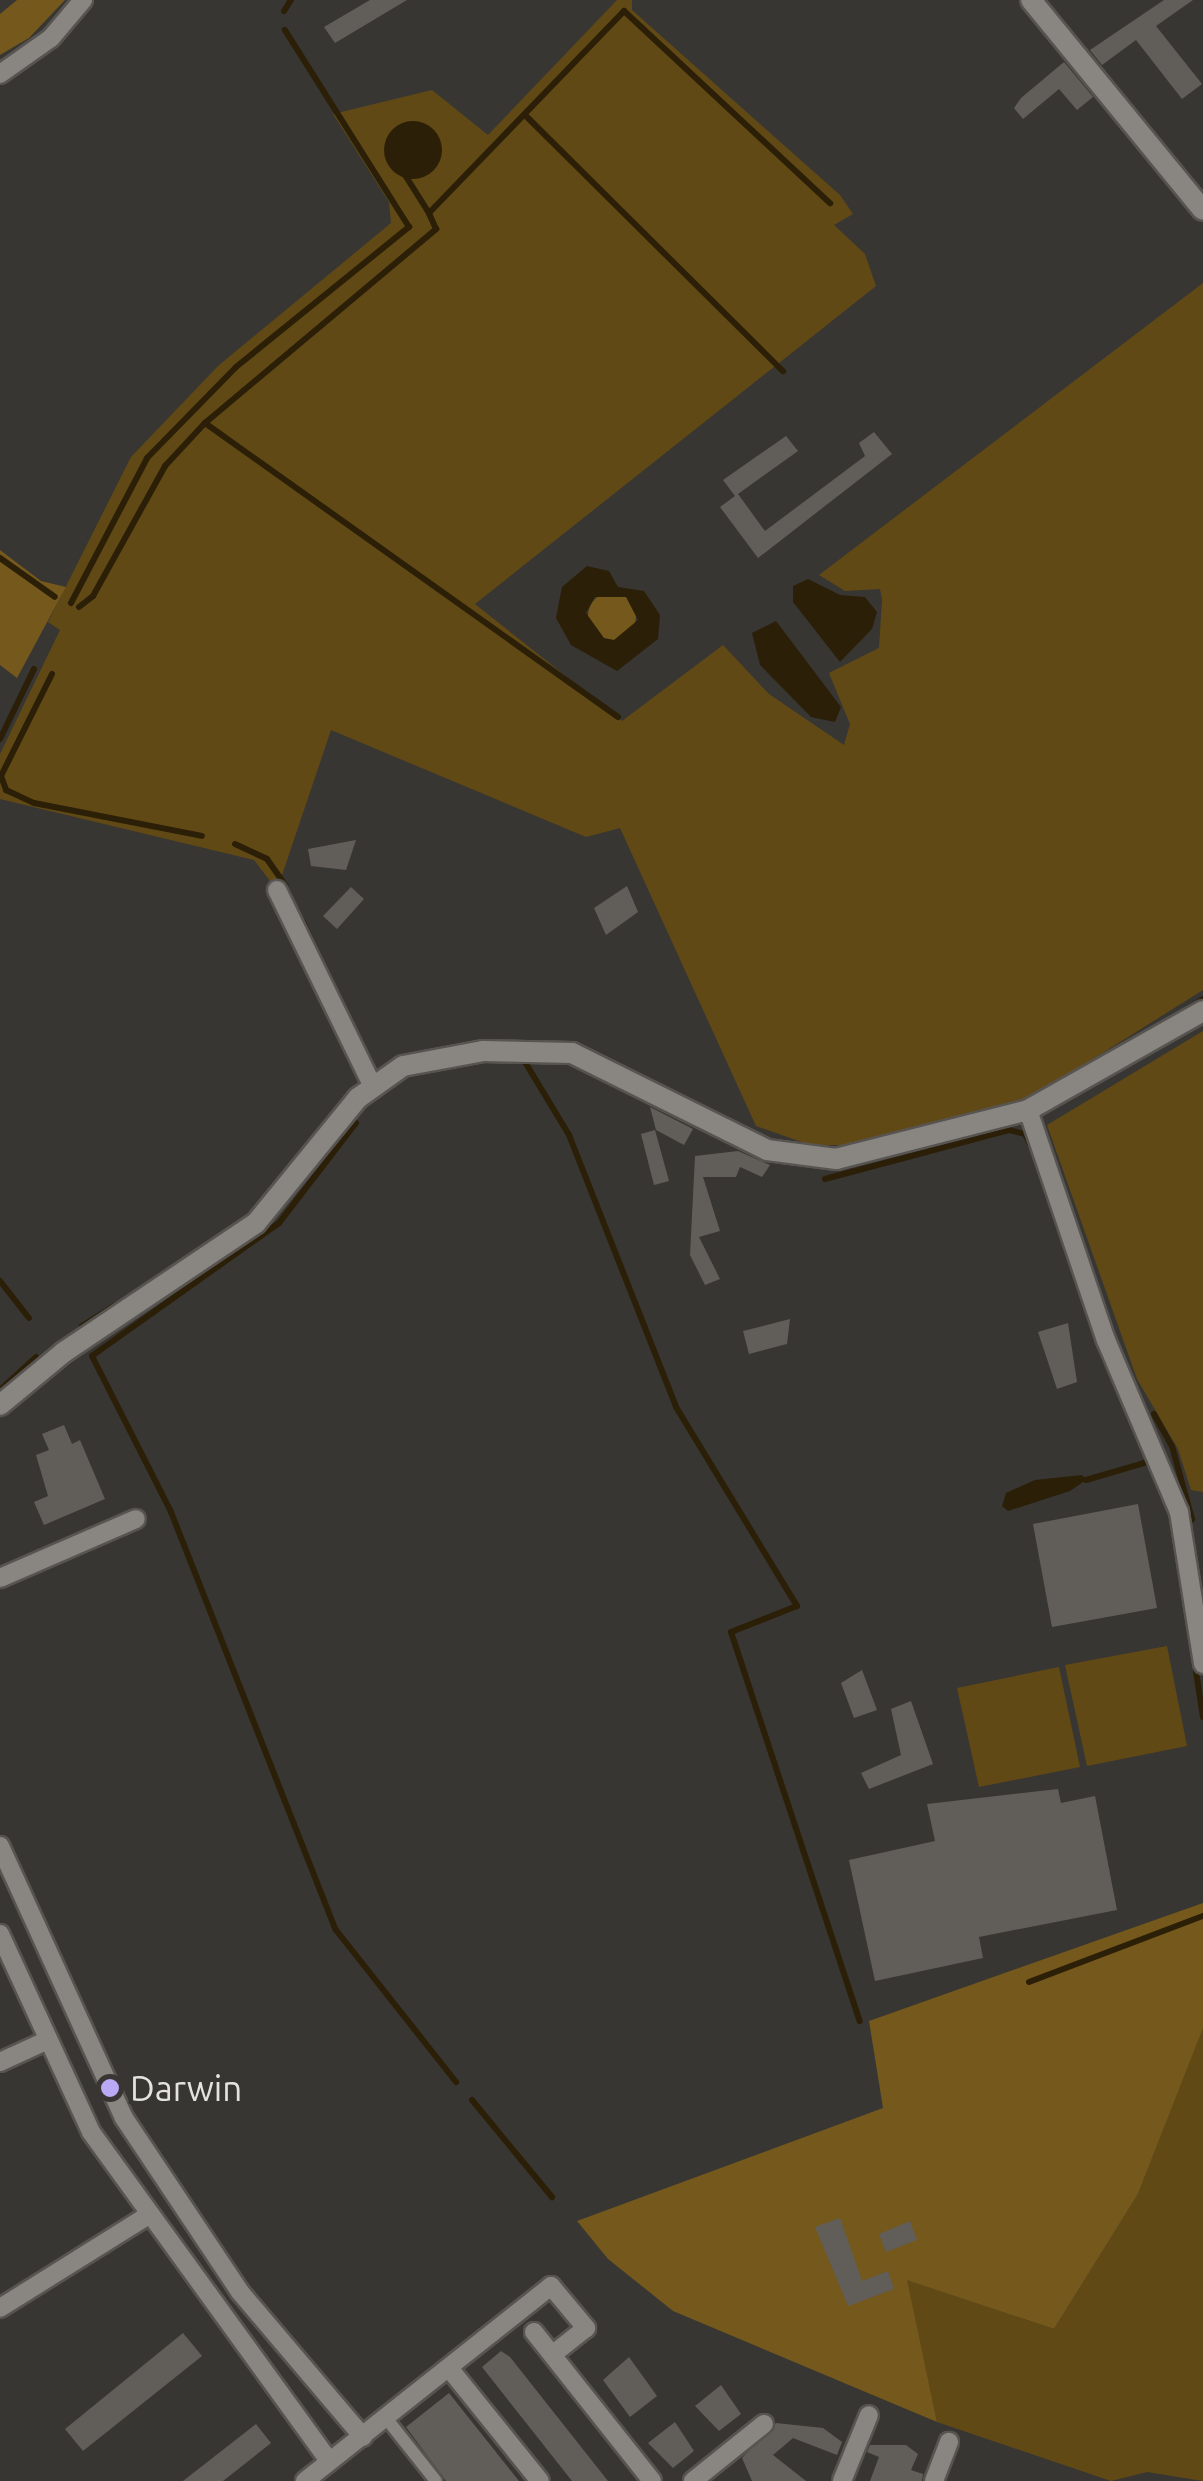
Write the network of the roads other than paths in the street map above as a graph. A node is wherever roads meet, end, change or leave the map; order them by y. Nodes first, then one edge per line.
1 (83, 0) edge
2 (1031, 0) edge
3 (0, 74) edge
4 (1203, 210) edge
5 (278, 890) dead end
6 (1203, 1011) edge
7 (372, 1085) junction
8 (1028, 1110) junction
9 (0, 1405) edge
10 (136, 1519) dead end
11 (0, 1578) edge
12 (1203, 1664) edge
13 (0, 1846) edge
14 (0, 1934) edge
15 (48, 2040) junction
16 (0, 2062) edge
17 (149, 2215) junction
18 (0, 2308) edge
19 (534, 2332) dead end
20 (552, 2355) junction
21 (449, 2368) junction
22 (869, 2415) dead end
23 (386, 2418) junction
24 (764, 2424) dead end
25 (363, 2436) junction
26 (949, 2442) dead end
27 (329, 2462) junction
28 (305, 2481) edge
29 (436, 2481) edge
30 (540, 2481) edge
31 (652, 2481) edge
32 (694, 2481) edge
33 (842, 2481) edge
34 (934, 2481) edge

1 - 3 street
2 - 4 street
5 - 7 street
6 - 8 street
7 - 8 street
7 - 9 street
8 - 12 street
10 - 11 street
13 - 25 street
14 - 15 street
15 - 16 street
15 - 17 street
17 - 18 street
17 - 27 street
19 - 20 street
20 - 21 street
20 - 31 street
21 - 23 street
21 - 30 street
22 - 33 street
23 - 25 street
23 - 29 street
24 - 32 street
25 - 27 street
26 - 34 street
27 - 28 street

